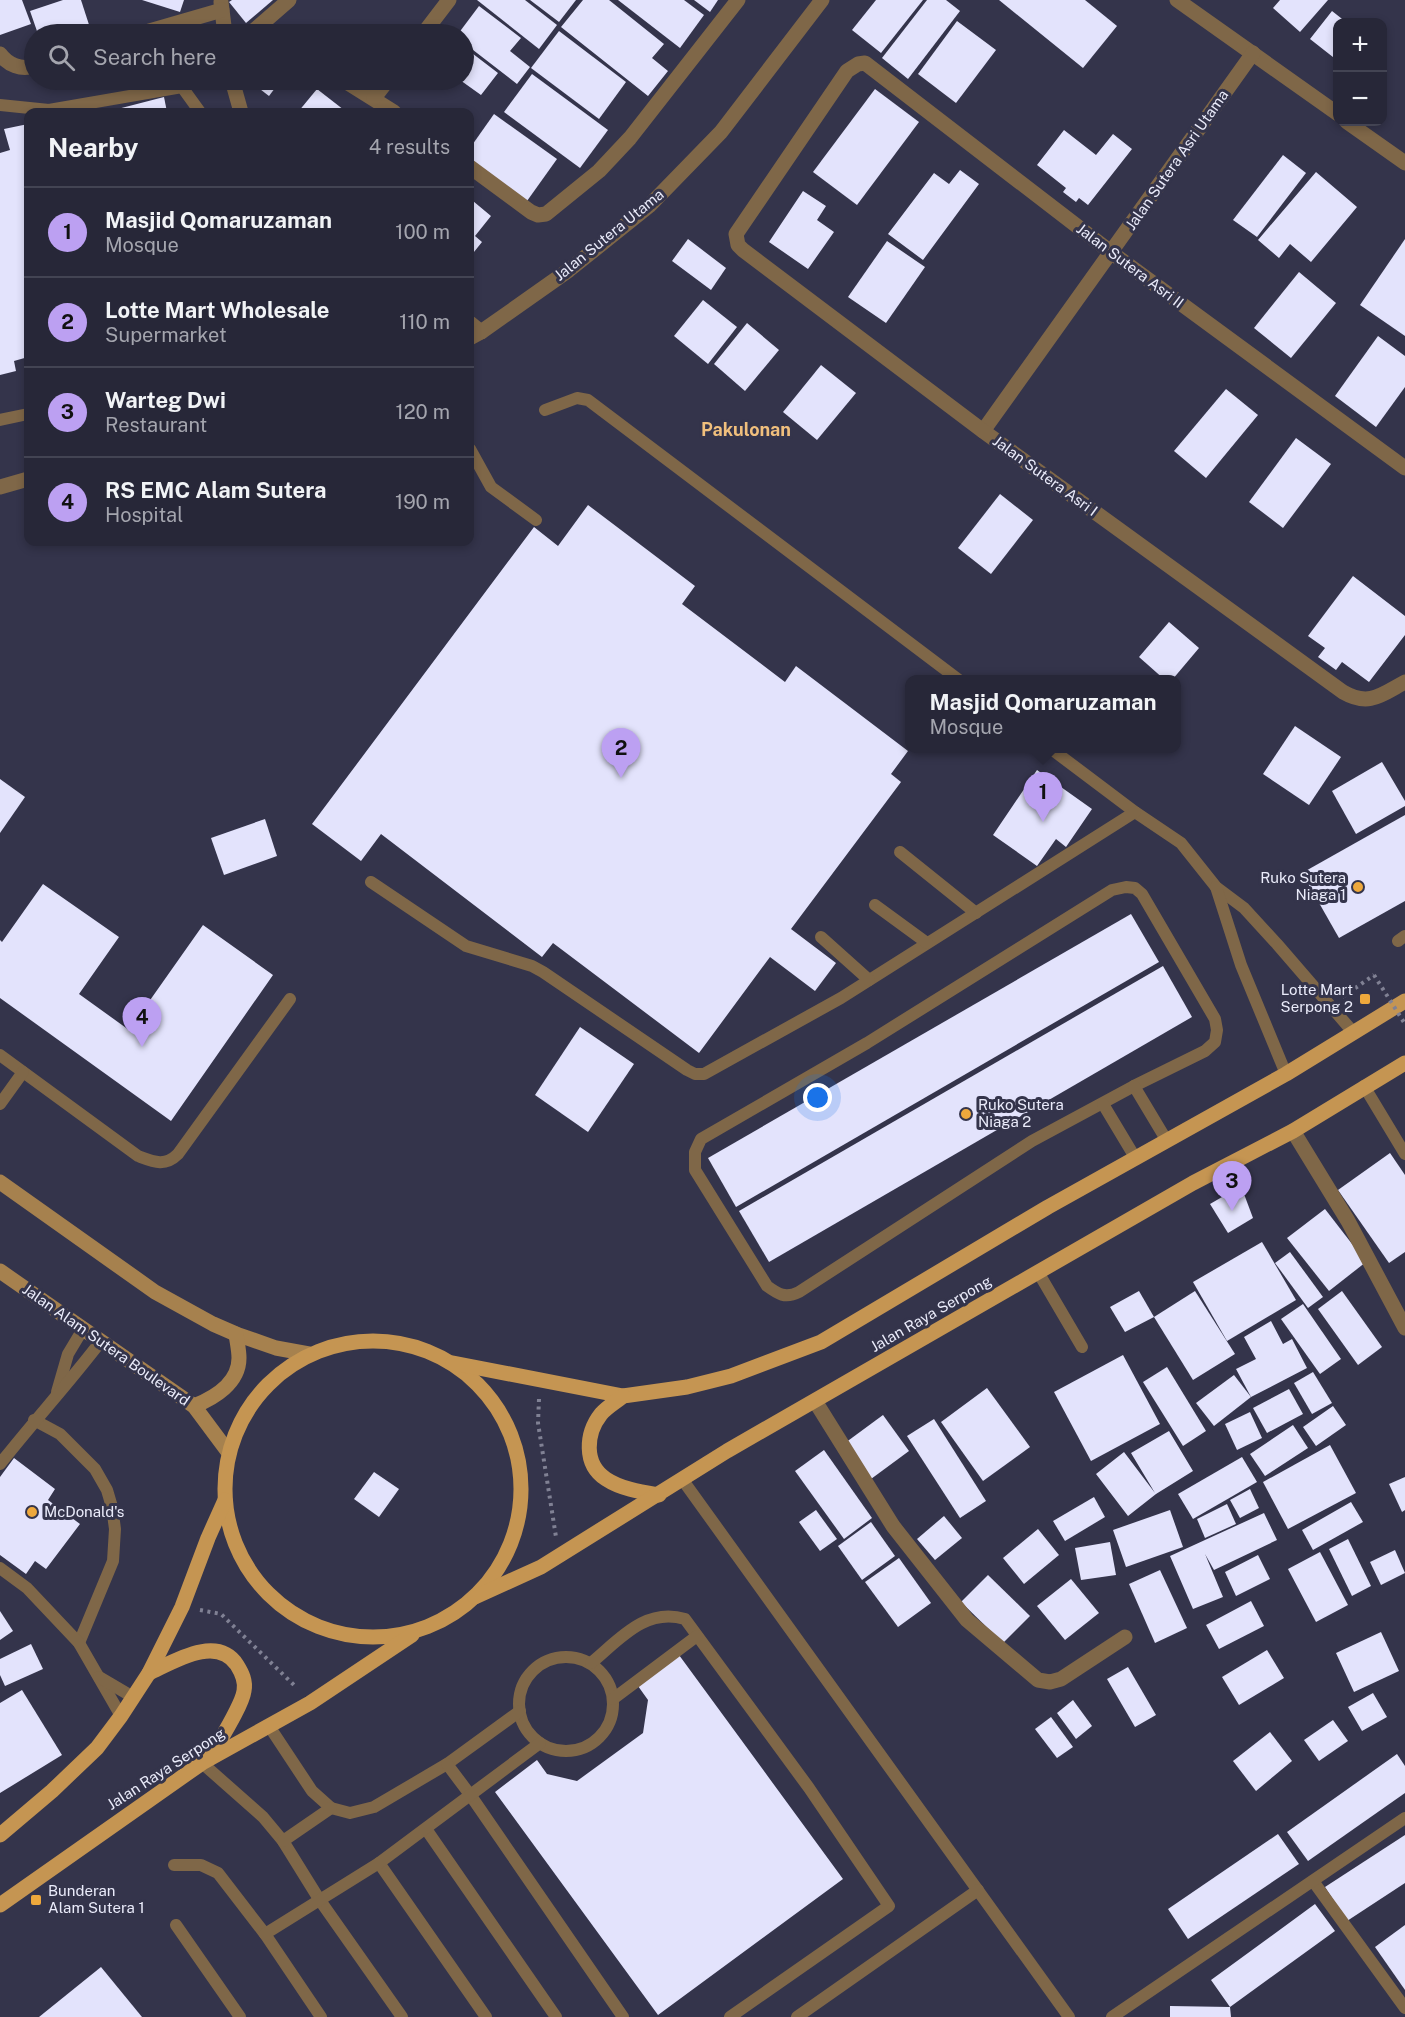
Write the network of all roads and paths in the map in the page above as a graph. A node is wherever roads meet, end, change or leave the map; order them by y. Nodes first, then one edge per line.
1 (289, 0) edge
2 (449, 0) edge
3 (738, 0) edge
4 (822, 0) edge
5 (1177, 0) edge
6 (221, 5) edge
7 (167, 24) edge
8 (224, 24) edge
9 (261, 24) edge
10 (431, 24) edge
11 (1253, 53) junction
12 (0, 54) edge
13 (24, 67) edge
14 (166, 90) edge
15 (184, 90) edge
16 (235, 90) edge
17 (360, 90) edge
18 (380, 90) edge
19 (374, 98) junction
20 (0, 105) edge
21 (25, 108) edge
22 (66, 108) edge
23 (197, 108) edge
24 (240, 108) edge
25 (388, 108) edge
26 (1333, 110) edge
27 (1353, 126) edge
28 (1405, 164) edge
29 (474, 171) edge
30 (736, 240) joint
31 (1112, 253) junction
32 (474, 330) edge
33 (544, 410) dead end
34 (24, 415) edge
35 (0, 420) edge
36 (983, 431) junction
37 (474, 456) edge
38 (1405, 468) edge
39 (24, 480) edge
40 (0, 487) edge
41 (536, 520) dead end
42 (951, 675) edge
43 (1405, 682) edge
44 (1057, 753) edge
45 (1135, 812) junction
46 (900, 852) dead end
47 (370, 882) dead end
48 (1216, 887) junction
49 (876, 905) dead end
50 (976, 913) junction
51 (822, 937) dead end
52 (927, 943) junction
53 (869, 980) junction
54 (290, 999) dead end
55 (1405, 1001) edge
56 (1405, 1024) edge
57 (1357, 1029) junction
58 (0, 1055) edge
59 (1405, 1063) edge
60 (23, 1072) junction
61 (1286, 1074) junction
62 (1134, 1086) junction
63 (1364, 1086) junction
64 (0, 1104) edge
65 (1103, 1104) junction
66 (1293, 1131) junction
67 (1167, 1141) junction
68 (1405, 1154) edge
69 (1136, 1159) junction
70 (0, 1182) edge
71 (0, 1271) edge
72 (1038, 1272) junction
73 (1405, 1328) edge
74 (83, 1329) junction
75 (236, 1334) junction
76 (101, 1341) junction
77 (1082, 1347) dead end
78 (309, 1354) junction
79 (453, 1364) junction
80 (540, 1381) junction
81 (56, 1396) junction
82 (623, 1396) junction
83 (815, 1401) junction
84 (195, 1406) junction
85 (34, 1420) junction
86 (229, 1453) junction
87 (0, 1464) edge
88 (682, 1479) junction
89 (658, 1495) junction
90 (225, 1500) junction
91 (565, 1553) junction
92 (0, 1568) edge
93 (475, 1597) junction
94 (182, 1607) junction
95 (417, 1631) junction
96 (697, 1636) junction
97 (1125, 1637) dead end
98 (79, 1643) junction
99 (591, 1663) junction
100 (149, 1673) junction
101 (98, 1677) junction
102 (133, 1697) junction
103 (613, 1699) junction
104 (310, 1703) junction
105 (520, 1711) junction
106 (121, 1716) junction
107 (269, 1726) junction
108 (540, 1743) junction
109 (206, 1760) junction
110 (447, 1764) junction
111 (471, 1796) junction
112 (331, 1808) junction
113 (1405, 1818) edge
114 (426, 1829) junction
115 (0, 1835) edge
116 (283, 1841) junction
117 (378, 1863) junction
118 (174, 1865) dead end
119 (1313, 1881) junction
120 (978, 1890) junction
121 (319, 1899) junction
122 (0, 1905) edge
123 (177, 1925) dead end
124 (265, 1934) junction
125 (1405, 2008) edge
126 (240, 2017) edge
127 (321, 2017) edge
128 (402, 2017) edge
129 (486, 2017) edge
130 (556, 2017) edge
131 (623, 2017) edge
132 (730, 2017) edge
133 (797, 2017) edge
134 (1069, 2017) edge
135 (1112, 2017) edge

1 - 9 street
2 - 10 street
3 - 29 street
4 - 32 street, Jalan Sutera Utama
5 - 11 street
6 - 7 street
6 - 8 street
11 - 26 street
11 - 31 street, Jalan Sutera Asri Utama
12 - 13 street
14 - 22 lane
15 - 23 lane
16 - 24 street
17 - 19 street
18 - 19 street
19 - 25 street
20 - 21 lane
27 - 28 street
30 - 31 street, Jalan Sutera Asri II
30 - 36 street, Jalan Sutera Asri I
31 - 36 street, Jalan Sutera Asri Utama
31 - 38 street, Jalan Sutera Asri II
33 - 42 lane
34 - 35 lane
36 - 43 street, Jalan Sutera Asri I
37 - 41 lane
39 - 40 street
44 - 45 lane
45 - 48 lane
45 - 50 lane
46 - 50 lane
47 - 53 lane
48 - 57 lane
48 - 61 lane
49 - 52 lane
50 - 52 lane
51 - 53 lane
52 - 53 lane
54 - 60 lane
55 - 57 main road, Jalan Raya Serpong
56 - 57 path, bridge
57 - 61 main road, Jalan Raya Serpong
58 - 60 lane
59 - 63 main road, Jalan Raya Serpong
60 - 64 lane
61 - 67 main road, Jalan Raya Serpong
62 - 65 lane
62 - 65 lane
62 - 67 lane
63 - 66 main road, Jalan Raya Serpong
63 - 68 lane
65 - 69 lane
66 - 72 main road, Jalan Raya Serpong
66 - 73 street
67 - 69 main road, Jalan Raya Serpong
69 - 82 main road, Jalan Raya Serpong
70 - 75 main road
71 - 74 main road, Jalan Alam Sutera Boulevard
72 - 77 lane
72 - 83 main road, Jalan Raya Serpong
74 - 76 main road, Jalan Alam Sutera Boulevard
74 - 81 lane
75 - 78 main road
75 - 84 main road
76 - 81 lane
76 - 84 main road, Jalan Alam Sutera Boulevard
78 - 79 main road
78 - 86 main road
79 - 80 main road, Jalan Raya Serpong
79 - 93 main road
80 - 82 main road, Jalan Raya Serpong
80 - 91 path
81 - 85 lane
82 - 89 main road
83 - 88 main road, Jalan Raya Serpong
83 - 97 street
84 - 86 main road, Jalan Alam Sutera Boulevard
85 - 87 lane
85 - 98 lane
86 - 90 main road
88 - 89 main road, Jalan Raya Serpong
88 - 120 lane
89 - 91 main road, Jalan Raya Serpong
90 - 94 main road
90 - 95 main road
91 - 93 main road, Jalan Raya Serpong
92 - 98 lane
93 - 95 main road
94 - 100 main road
94 - 104 path
95 - 104 main road, Jalan Raya Serpong
96 - 99 lane
96 - 103 lane
96 - 132 lane
98 - 101 lane
99 - 103 lane
99 - 105 lane
100 - 102 main road
100 - 109 main road
101 - 102 lane
101 - 106 lane
102 - 106 main road
103 - 108 lane
104 - 107 main road, Jalan Raya Serpong
105 - 108 lane
105 - 110 lane
106 - 115 main road
107 - 109 main road, Jalan Raya Serpong
107 - 112 lane
108 - 111 lane
109 - 116 lane
109 - 122 main road, Jalan Raya Serpong
110 - 111 lane
110 - 112 lane
111 - 114 lane
111 - 131 lane
112 - 116 lane
113 - 119 lane
114 - 117 lane
114 - 130 lane
116 - 121 lane
117 - 121 lane
117 - 129 lane
118 - 124 lane
119 - 125 lane
119 - 135 lane
120 - 133 lane
120 - 134 lane
121 - 124 lane
121 - 128 lane
123 - 126 lane
124 - 127 lane

